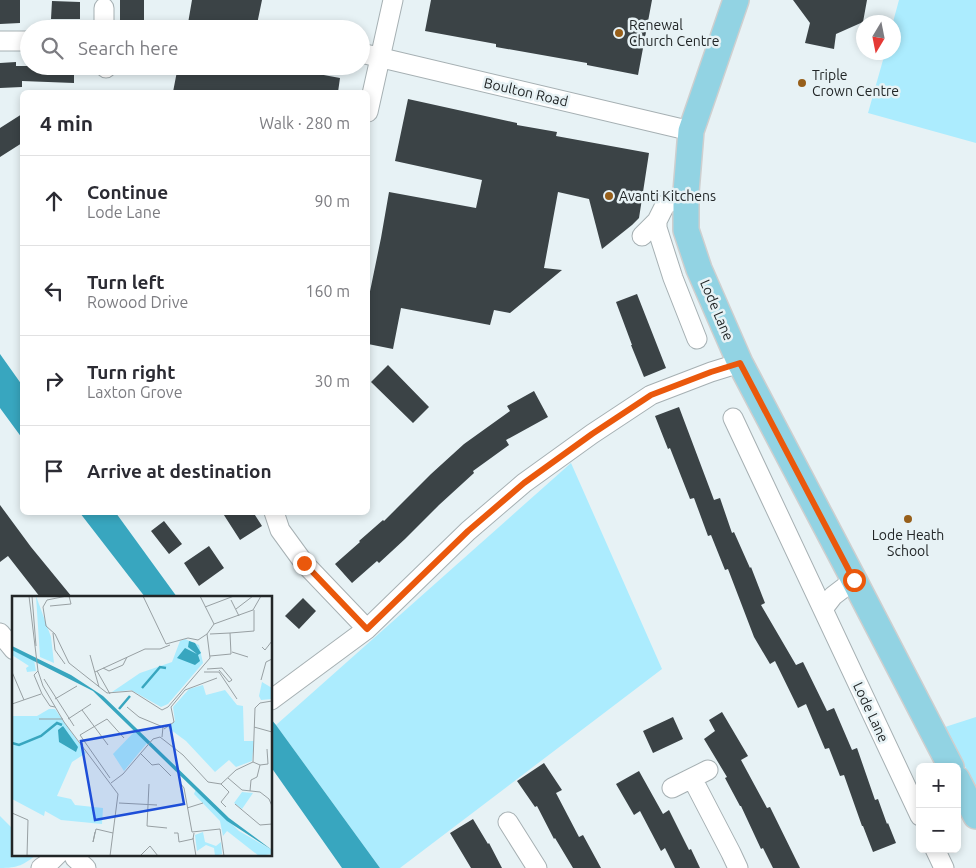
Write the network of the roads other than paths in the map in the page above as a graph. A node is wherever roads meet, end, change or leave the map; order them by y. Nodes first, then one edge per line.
1 (393, 0) edge
2 (736, 0) edge
3 (104, 8) dead end
4 (104, 20) edge
5 (0, 41) edge
6 (20, 41) edge
7 (370, 55) edge
8 (380, 57) junction
9 (370, 103) edge
10 (690, 130) junction
11 (686, 192) junction
12 (657, 221) junction
13 (642, 236) dead end
14 (697, 339) dead end
15 (740, 363) junction
16 (733, 418) dead end
17 (275, 515) edge
18 (854, 580) junction
19 (823, 609) junction
20 (367, 629) junction
21 (0, 633) edge
22 (12, 648) edge
23 (272, 699) edge
24 (949, 763) edge
25 (961, 787) edge
26 (672, 788) dead end
27 (916, 808) edge
28 (976, 816) edge
29 (508, 822) dead end
30 (937, 853) edge
31 (56, 856) edge
32 (74, 856) edge
33 (41, 868) edge
34 (86, 868) edge
35 (537, 868) edge
36 (738, 868) edge
37 (944, 868) edge

1 - 8 street
2 - 10 main road, Lode Lane
3 - 4 street
5 - 6 street
7 - 8 street, Boulton Road
8 - 9 street
8 - 10 street, Boulton Road
10 - 11 main road, Lode Lane
11 - 12 street
11 - 15 main road, Lode Lane
12 - 13 street
12 - 14 street, Lode Lane
15 - 18 main road, Lode Lane
15 - 20 street
16 - 19 street, Lode Lane
17 - 20 street
18 - 19 street
18 - 24 main road, Lode Lane
19 - 27 street, Lode Lane
20 - 23 street
21 - 22 street
25 - 28 main road
26 - 36 street
29 - 35 street
30 - 37 street
31 - 33 street
32 - 34 street

